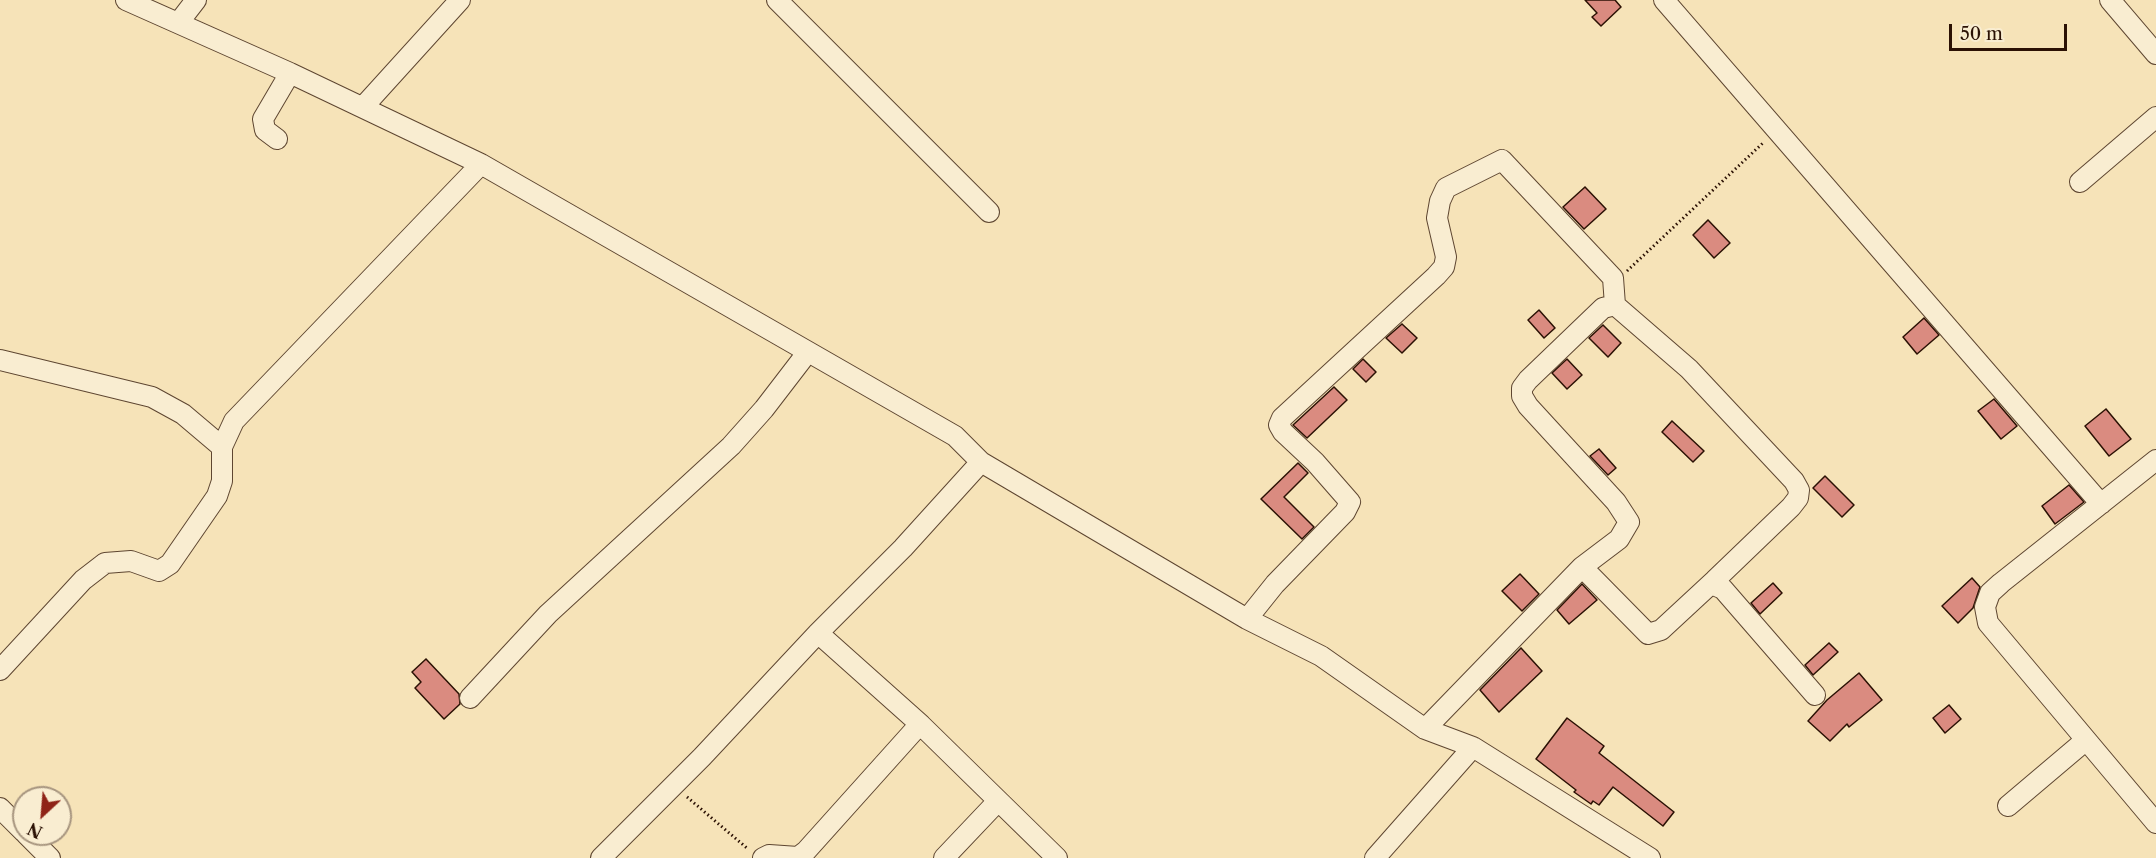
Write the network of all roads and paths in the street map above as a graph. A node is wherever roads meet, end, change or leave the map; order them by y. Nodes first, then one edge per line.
1 (126, 0) edge
2 (196, 0) edge
3 (460, 0) edge
4 (777, 0) edge
5 (1664, 0) edge
6 (2110, 0) edge
7 (179, 22) junction
8 (2156, 54) edge
9 (290, 73) junction
10 (363, 107) junction
11 (2156, 117) edge
12 (1778, 130) junction
13 (277, 139) dead end
14 (482, 164) junction
15 (2080, 182) dead end
16 (989, 212) dead end
17 (1612, 285) junction
18 (1615, 305) junction
19 (807, 353) junction
20 (0, 360) edge
21 (222, 447) junction
22 (2156, 460) edge
23 (981, 462) junction
24 (2101, 504) junction
25 (1582, 567) junction
26 (1715, 580) junction
27 (1247, 619) junction
28 (818, 633) junction
29 (0, 670) edge
30 (1815, 695) dead end
31 (471, 698) dead end
32 (920, 724) junction
33 (1425, 729) junction
34 (2086, 740) junction
35 (1473, 747) junction
36 (674, 785) junction
37 (998, 801) junction
38 (2008, 806) dead end
39 (0, 808) edge
40 (12, 820) edge
41 (2156, 823) edge
42 (38, 846) edge
43 (756, 854) edge
44 (50, 858) edge
45 (601, 858) edge
46 (944, 858) edge
47 (1057, 858) edge
48 (1375, 858) edge
49 (1650, 858) edge

1 - 7 street
2 - 7 street
3 - 10 street
4 - 16 street
5 - 12 street
6 - 8 street
7 - 9 street
9 - 10 street
9 - 13 street
10 - 14 street
11 - 15 street
12 - 17 path
12 - 24 street
14 - 19 street
14 - 21 street
17 - 18 street
17 - 27 street
18 - 25 street
18 - 26 street
19 - 23 street
19 - 31 street
20 - 21 street
21 - 29 street
22 - 24 street
23 - 27 street
23 - 28 street
24 - 34 street
25 - 26 street
25 - 33 street
26 - 30 street
27 - 33 street
28 - 32 street
28 - 36 street
32 - 37 street
32 - 43 street
33 - 35 street
34 - 38 street
34 - 41 street
35 - 48 street
35 - 49 street
36 - 43 path
36 - 45 street
37 - 46 street
37 - 47 street
39 - 40 street
42 - 44 street

